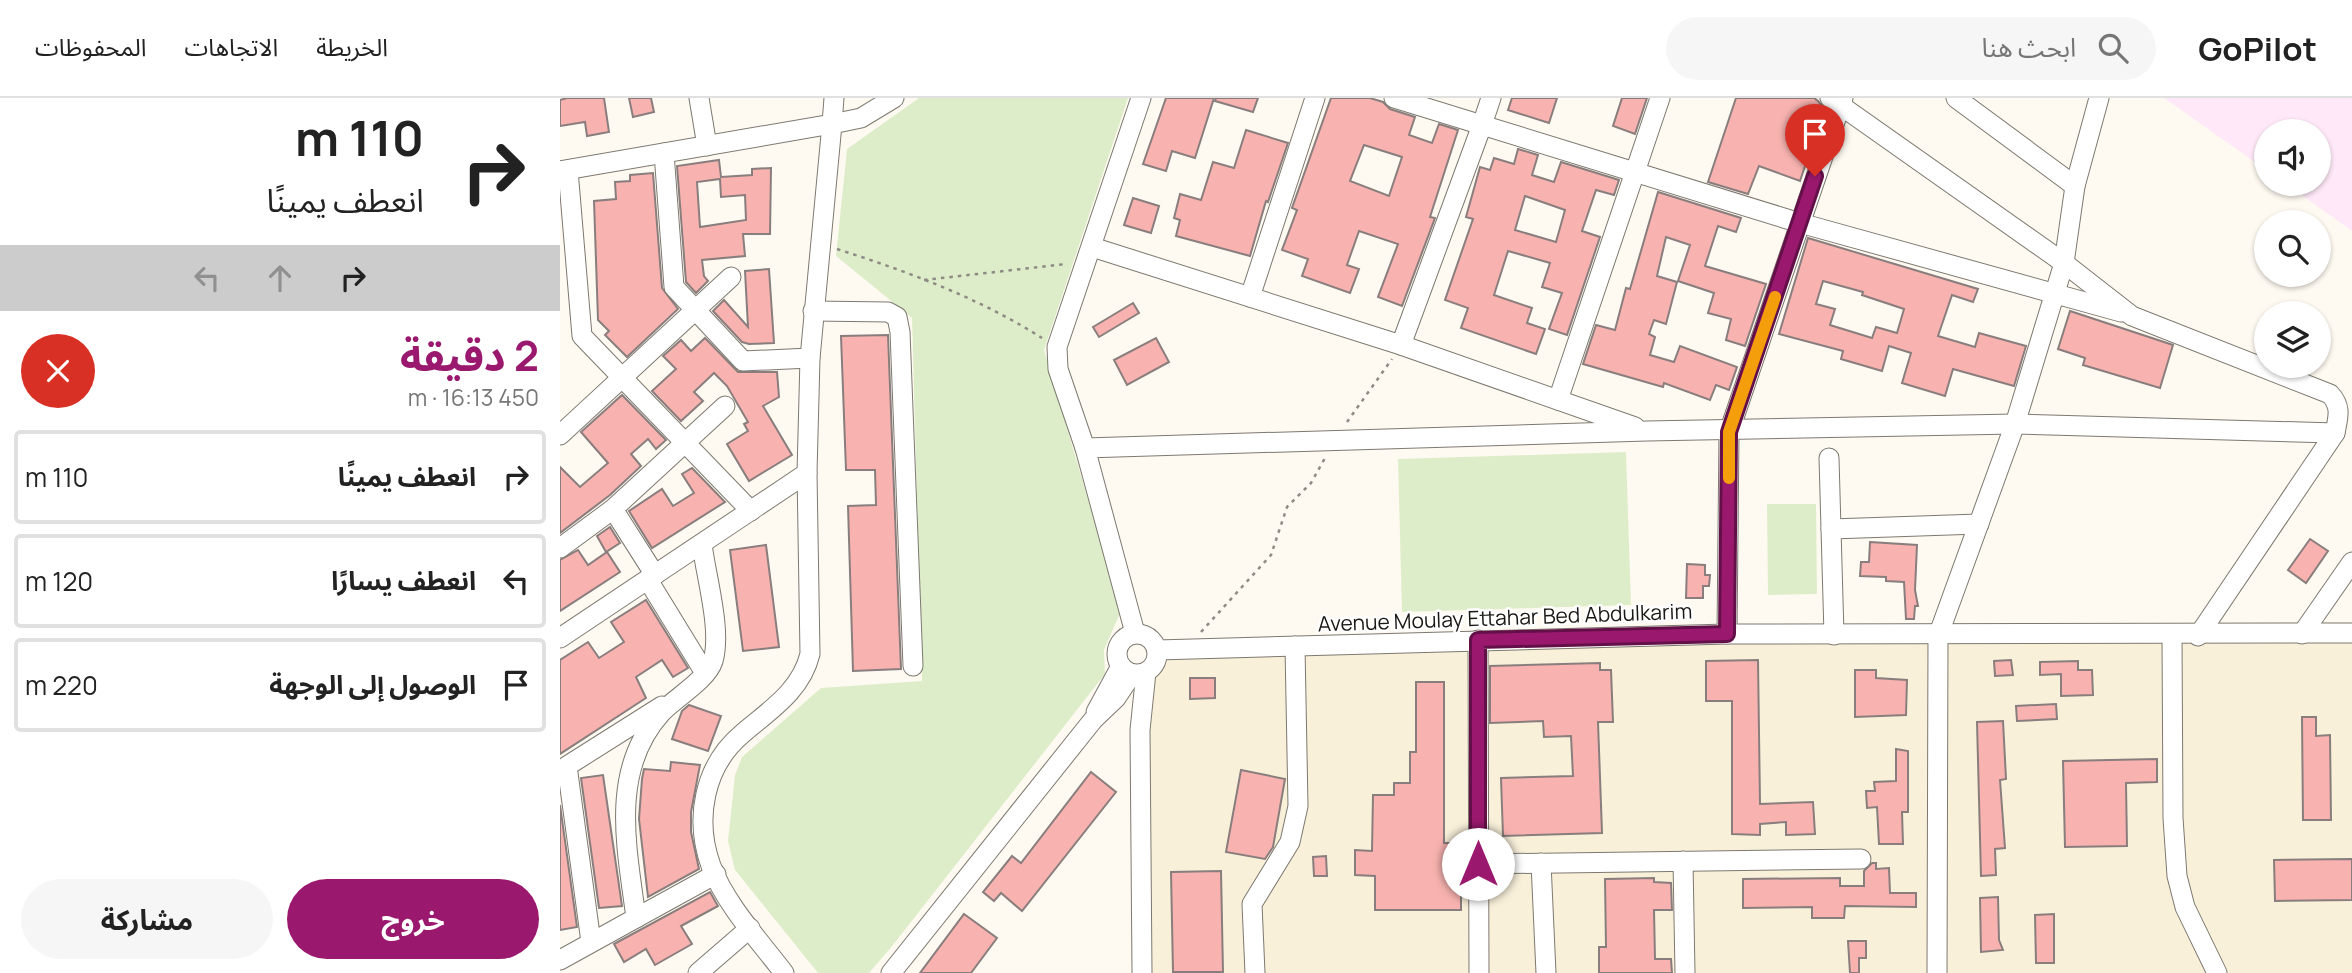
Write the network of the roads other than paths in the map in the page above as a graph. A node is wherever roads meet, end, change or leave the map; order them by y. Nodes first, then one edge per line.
1 (699, 98) edge
2 (834, 98) edge
3 (894, 98) edge
4 (1140, 98) edge
5 (1315, 98) edge
6 (1394, 98) edge
7 (1491, 98) edge
8 (1660, 98) edge
9 (1956, 98) edge
10 (2099, 98) edge
11 (1837, 100) edge
12 (832, 124) junction
13 (1482, 125) junction
14 (707, 146) junction
15 (664, 153) junction
16 (564, 170) edge
17 (1636, 173) junction
18 (2076, 186) junction
19 (1800, 223) junction
20 (1090, 254) junction
21 (2064, 263) junction
22 (731, 277) dead end
23 (2055, 294) junction
24 (1250, 297) junction
25 (695, 310) junction
26 (813, 311) junction
27 (2132, 316) junction
28 (1402, 345) junction
29 (810, 358) junction
30 (622, 378) junction
31 (1558, 400) junction
32 (725, 406) dead end
33 (2015, 424) junction
34 (1647, 431) junction
35 (1729, 432) junction
36 (2335, 433) junction
37 (560, 435) edge
38 (685, 443) junction
39 (1085, 448) junction
40 (1829, 458) dead end
41 (807, 473) junction
42 (613, 509) junction
43 (751, 511) junction
44 (1979, 524) junction
45 (1830, 529) junction
46 (702, 544) junction
47 (560, 548) edge
48 (2352, 562) edge
49 (652, 577) junction
50 (1135, 633) junction
51 (2352, 633) edge
52 (1727, 634) junction
53 (2302, 634) junction
54 (1834, 635) junction
55 (1938, 636) junction
56 (2172, 636) junction
57 (2199, 636) junction
58 (560, 638) edge
59 (1478, 640) junction
60 (1295, 646) junction
61 (1157, 650) junction
62 (913, 666) dead end
63 (1133, 671) junction
64 (705, 673) junction
65 (675, 697) junction
66 (563, 768) edge
67 (1861, 859) dead end
68 (1683, 861) junction
69 (1541, 863) junction
70 (1478, 864) junction
71 (716, 874) junction
72 (636, 918) junction
73 (750, 928) junction
74 (591, 942) junction
75 (560, 960) edge
76 (698, 973) edge
77 (784, 973) edge
78 (891, 973) edge
79 (1142, 973) edge
80 (1255, 973) edge
81 (1479, 973) edge
82 (1546, 973) edge
83 (1685, 973) edge
84 (1937, 973) edge
85 (2217, 973) edge

1 - 14 street
2 - 12 street
3 - 12 street
4 - 20 street
5 - 24 street
6 - 13 street
7 - 13 street
8 - 17 street
9 - 18 street
10 - 18 street
11 - 19 street
11 - 21 street
12 - 14 street
12 - 26 street
13 - 17 street
13 - 28 street
14 - 15 street
15 - 16 street
15 - 25 street
16 - 30 street
17 - 19 street
17 - 31 street
18 - 21 street
19 - 23 street
19 - 35 street
20 - 24 street
20 - 39 street
21 - 23 street
21 - 27 street
22 - 25 street
23 - 27 street
23 - 33 street
24 - 28 street
25 - 29 street
25 - 30 street
26 - 29 street
26 - 62 street
27 - 36 street
28 - 31 street
29 - 41 street
30 - 37 street
30 - 38 street
31 - 34 street
32 - 38 street
33 - 35 street
33 - 36 street
33 - 44 street
34 - 35 street
34 - 39 street
35 - 52 street
36 - 57 street
38 - 42 street
38 - 43 street
39 - 50 street
40 - 45 street
41 - 43 street
41 - 71 street
42 - 47 street
42 - 49 street
43 - 46 street
44 - 45 street
44 - 55 street
45 - 54 street
46 - 49 street
46 - 64 street
48 - 53 street
49 - 58 street
49 - 64 street
50 - 61 street
50 - 63 street
51 - 53 street, Avenue Moulay Ettahar Bed Abdulkarim
52 - 54 street, Avenue Moulay Ettahar Bed Abdulkarim
52 - 59 street, Avenue Moulay Ettahar Bed Abdulkarim
53 - 57 street, Avenue Moulay Ettahar Bed Abdulkarim
54 - 55 street, Avenue Moulay Ettahar Bed Abdulkarim
55 - 56 street, Avenue Moulay Ettahar Bed Abdulkarim
55 - 84 street
56 - 57 street, Avenue Moulay Ettahar Bed Abdulkarim
56 - 85 street
59 - 60 street, Avenue Moulay Ettahar Bed Abdulkarim
59 - 70 street
60 - 61 street, Avenue Moulay Ettahar Bed Abdulkarim
60 - 80 street
61 - 63 street
63 - 78 street
63 - 79 street
64 - 65 street
65 - 66 street
65 - 72 street
66 - 74 street
67 - 68 street
68 - 69 street
68 - 83 street
69 - 70 street
69 - 82 street
70 - 81 street
71 - 72 street
71 - 73 street
72 - 74 street
73 - 76 street
73 - 77 street
74 - 75 street

